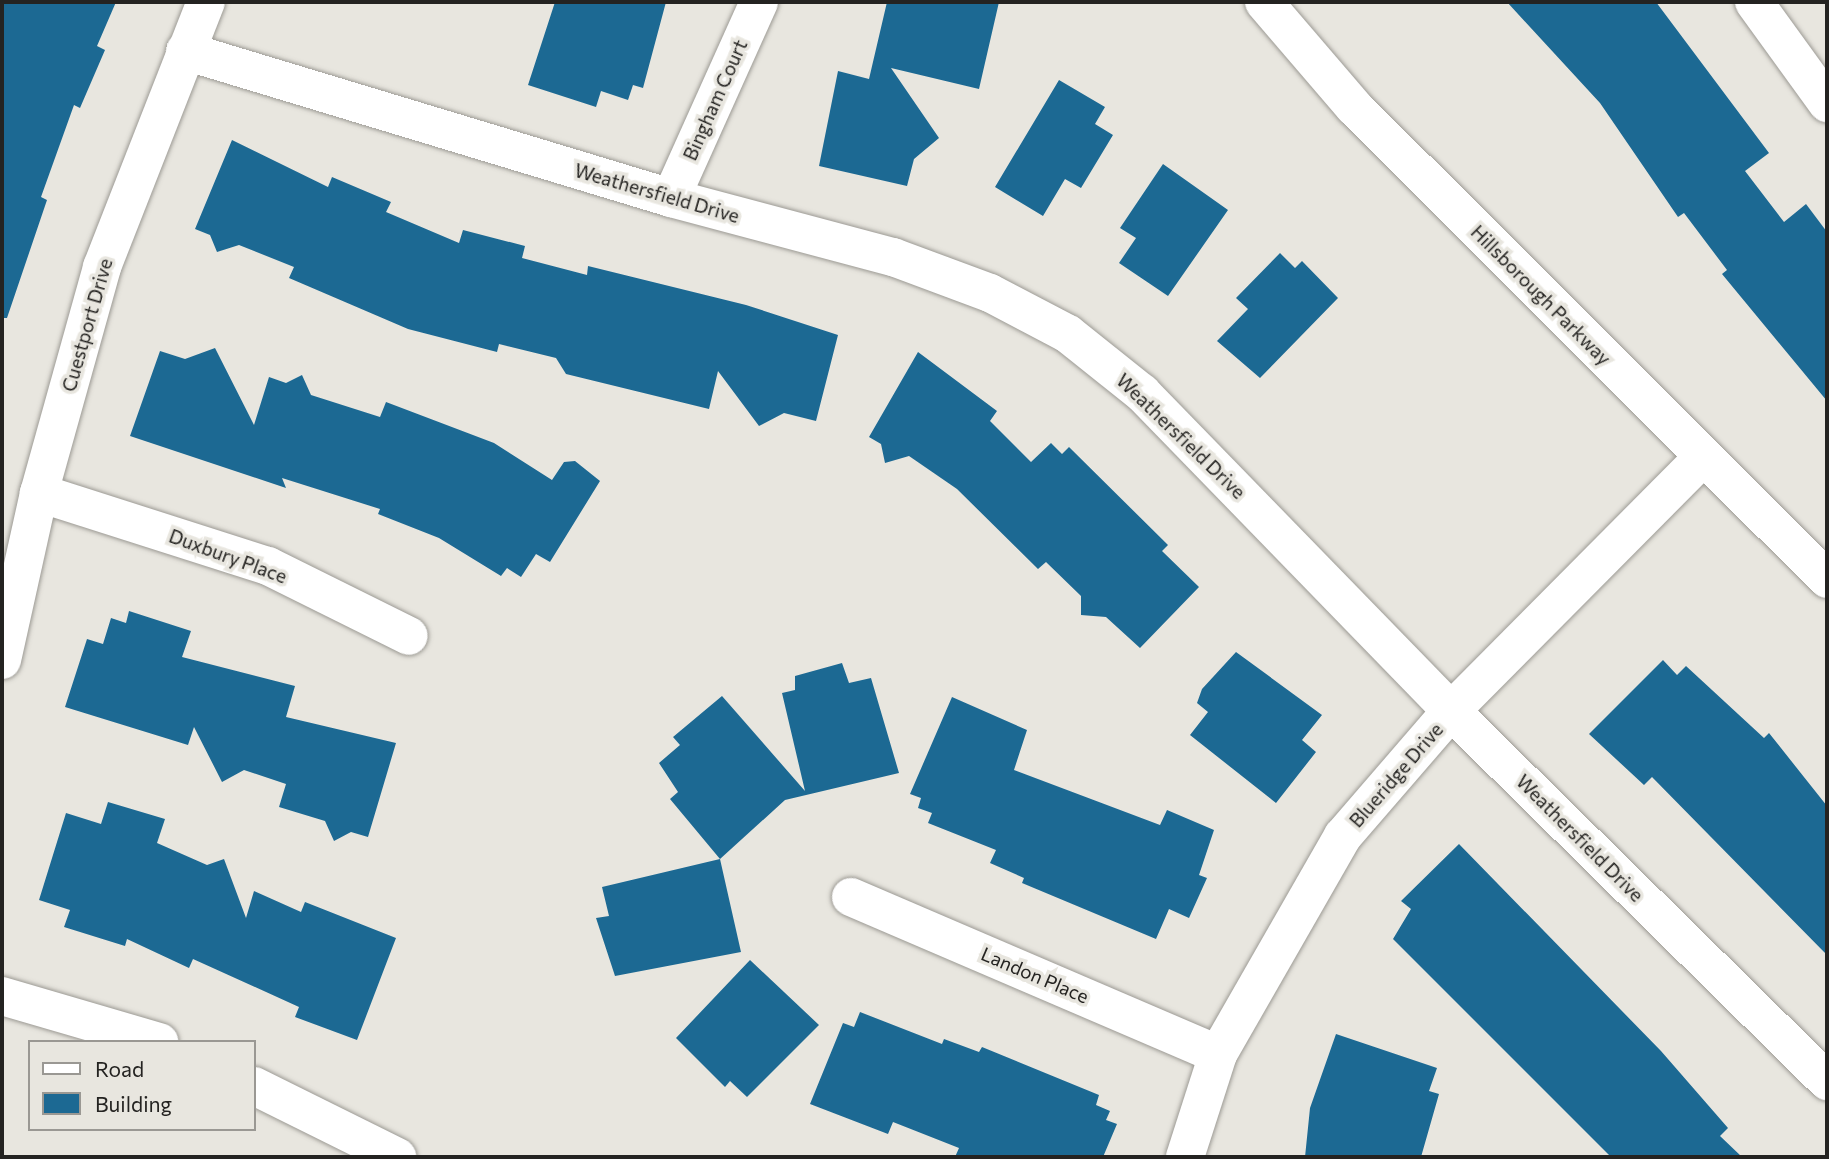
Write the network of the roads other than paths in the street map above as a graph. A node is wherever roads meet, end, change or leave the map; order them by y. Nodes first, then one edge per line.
1 (206, 2) edge
2 (759, 2) edge
3 (1264, 2) edge
4 (1754, 2) edge
5 (185, 51) junction
6 (1827, 103) edge
7 (671, 198) junction
8 (1702, 458) junction
9 (39, 493) junction
10 (1827, 579) edge
11 (409, 636) dead end
12 (2, 660) edge
13 (1451, 710) junction
14 (851, 897) dead end
15 (2, 996) edge
16 (152, 1040) edge
17 (1218, 1054) junction
18 (1827, 1081) edge
19 (256, 1087) edge
20 (397, 1157) edge
21 (1185, 1157) edge

1 - 5 street, Cuestport Drive
2 - 7 street, Bingham Court
3 - 8 street, Hillsborough Parkway
4 - 6 street
5 - 7 street, Weathersfield Drive
5 - 9 street, Cuestport Drive
7 - 13 street, Weathersfield Drive
8 - 10 street, Hillsborough Parkway
8 - 13 street, Blueridge Drive
9 - 11 street, Duxbury Place
9 - 12 street, Cuestport Drive
13 - 17 street, Blueridge Drive
13 - 18 street, Weathersfield Drive
14 - 17 street, Landon Place
15 - 16 street
17 - 21 street, Blueridge Drive
19 - 20 street

